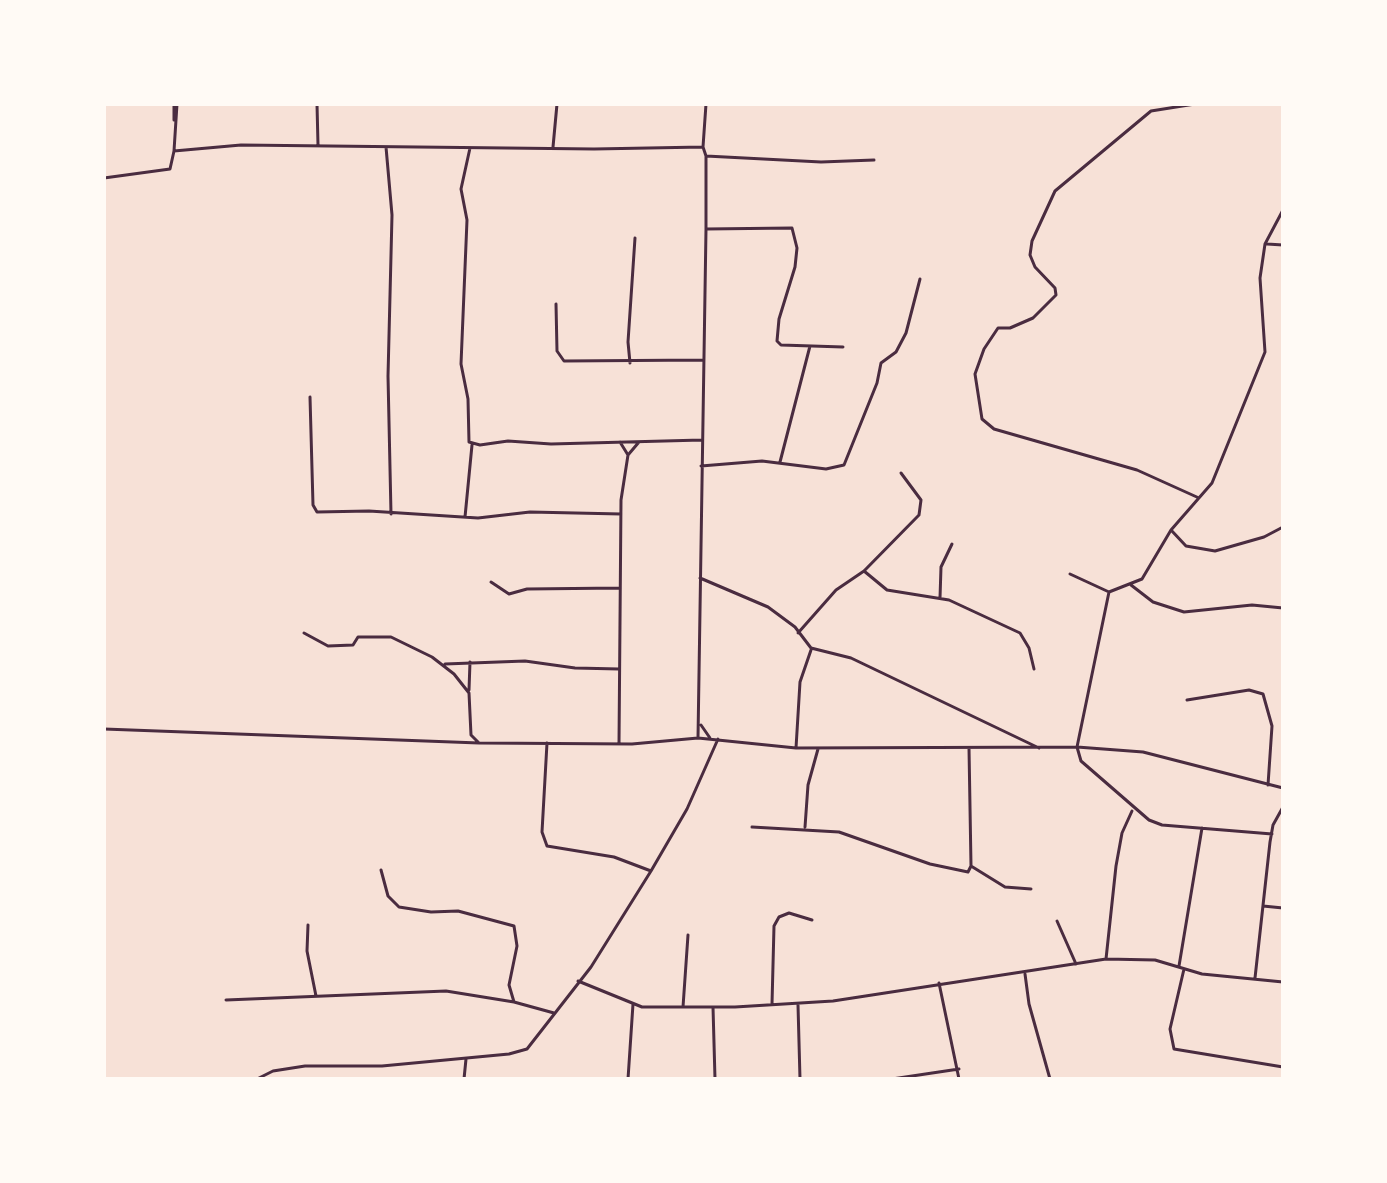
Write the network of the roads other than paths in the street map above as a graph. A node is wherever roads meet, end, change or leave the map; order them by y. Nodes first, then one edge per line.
1 (175, 104) edge
2 (317, 104) edge
3 (557, 104) edge
4 (706, 104) edge
5 (1195, 104) edge
6 (318, 145) junction
7 (386, 147) junction
8 (553, 147) junction
9 (703, 147) junction
10 (470, 148) junction
11 (174, 151) junction
12 (706, 156) junction
13 (874, 160) dead end
14 (104, 178) edge
15 (1283, 210) edge
16 (706, 229) junction
17 (635, 238) dead end
18 (1265, 244) junction
19 (1283, 245) edge
20 (920, 279) dead end
21 (556, 304) dead end
22 (810, 346) junction
23 (843, 347) dead end
24 (703, 360) junction
25 (630, 363) junction
26 (310, 397) dead end
27 (702, 440) junction
28 (620, 442) junction
29 (639, 442) junction
30 (473, 444) junction
31 (628, 455) junction
32 (780, 462) junction
33 (701, 466) junction
34 (901, 473) dead end
35 (1199, 498) junction
36 (391, 514) junction
37 (621, 514) junction
38 (465, 517) junction
39 (1283, 527) edge
40 (1171, 530) junction
41 (952, 544) dead end
42 (864, 571) junction
43 (1070, 574) dead end
44 (699, 578) junction
45 (491, 582) dead end
46 (1130, 584) junction
47 (620, 588) junction
48 (1109, 592) junction
49 (940, 598) junction
50 (1283, 608) edge
51 (304, 633) dead end
52 (798, 633) junction
53 (811, 648) junction
54 (470, 662) junction
55 (442, 665) junction
56 (619, 669) junction
57 (1034, 669) dead end
58 (469, 693) junction
59 (1187, 700) dead end
60 (701, 725) junction
61 (104, 729) edge
62 (698, 738) junction
63 (711, 739) junction
64 (718, 739) junction
65 (479, 743) junction
66 (547, 743) junction
67 (619, 744) junction
68 (1077, 747) junction
69 (796, 748) junction
70 (819, 748) junction
71 (969, 748) junction
72 (1039, 748) junction
73 (1268, 785) junction
74 (1283, 788) edge
75 (1283, 807) edge
76 (1133, 810) junction
77 (752, 827) dead end
78 (805, 827) junction
79 (1202, 828) junction
80 (1272, 834) junction
81 (971, 866) junction
82 (381, 870) dead end
83 (651, 871) junction
84 (1031, 889) dead end
85 (1263, 906) junction
86 (1283, 908) edge
87 (812, 920) dead end
88 (1057, 921) dead end
89 (308, 925) dead end
90 (688, 935) dead end
91 (1106, 959) junction
92 (1076, 964) junction
93 (1179, 966) junction
94 (1184, 969) junction
95 (1024, 973) junction
96 (1255, 978) junction
97 (578, 981) junction
98 (1283, 982) edge
99 (939, 983) junction
100 (316, 996) junction
101 (226, 1000) dead end
102 (514, 1002) junction
103 (633, 1004) junction
104 (772, 1004) junction
105 (798, 1005) junction
106 (683, 1007) junction
107 (713, 1007) junction
108 (554, 1013) junction
109 (466, 1059) junction
110 (1283, 1067) edge
111 (959, 1069) junction
112 (257, 1079) edge
113 (464, 1079) edge
114 (628, 1079) edge
115 (715, 1079) edge
116 (800, 1079) edge
117 (892, 1079) edge
118 (959, 1079) edge
119 (1050, 1079) edge

1 - 11 street
2 - 6 street
3 - 8 street
4 - 9 street
5 - 35 street
6 - 7 street
6 - 11 street
7 - 10 street
7 - 36 street
8 - 9 street
8 - 10 street
9 - 12 street
10 - 30 street
11 - 14 street
12 - 13 street
12 - 16 street
15 - 18 street
16 - 22 street
16 - 24 street
17 - 25 street
18 - 19 street
18 - 35 street
20 - 32 street
21 - 25 street
22 - 23 street
22 - 32 street
24 - 25 street
24 - 27 street
26 - 36 street
27 - 29 street
27 - 33 street
28 - 29 street
28 - 30 street
28 - 31 street
29 - 31 street
30 - 38 street
31 - 37 street
32 - 33 street
33 - 44 street
34 - 42 street
35 - 40 street
36 - 38 street
37 - 38 street
37 - 47 street
39 - 40 street
40 - 46 street
41 - 49 street
42 - 49 street
42 - 52 street
43 - 48 street
44 - 52 street
44 - 60 street
45 - 47 street
46 - 48 street
46 - 50 street
47 - 56 street
48 - 68 street
49 - 57 street
51 - 55 street
52 - 53 street
53 - 69 street
53 - 72 street
54 - 55 street
54 - 56 street
54 - 58 street
55 - 58 street
56 - 67 street
58 - 65 street
59 - 73 street
60 - 62 street
60 - 63 street
61 - 65 street
62 - 63 street
62 - 67 street
63 - 64 street
64 - 69 street
64 - 83 street
65 - 66 street
66 - 67 street
66 - 83 street
68 - 72 street
68 - 73 street
68 - 76 street
69 - 70 street
70 - 71 street
70 - 78 street
71 - 72 street
71 - 81 street
73 - 74 street
75 - 80 street
76 - 79 street
76 - 91 street
77 - 78 street
78 - 81 street
79 - 80 street
79 - 93 street
80 - 85 street
81 - 84 street
82 - 102 street
83 - 97 street
85 - 86 street
85 - 96 street
87 - 104 street
88 - 92 street
89 - 100 street
90 - 106 street
91 - 92 street
91 - 93 street
92 - 95 street
93 - 94 street
94 - 96 street
94 - 110 street
95 - 99 street
95 - 119 street
96 - 98 street
97 - 103 street
97 - 108 street
99 - 105 street
99 - 111 street
100 - 101 street
100 - 102 street
102 - 108 street
103 - 106 street
103 - 114 street
104 - 105 street
104 - 107 street
105 - 116 street
106 - 107 street
107 - 115 street
108 - 109 street
109 - 112 street
109 - 113 street
111 - 117 street
111 - 118 street

